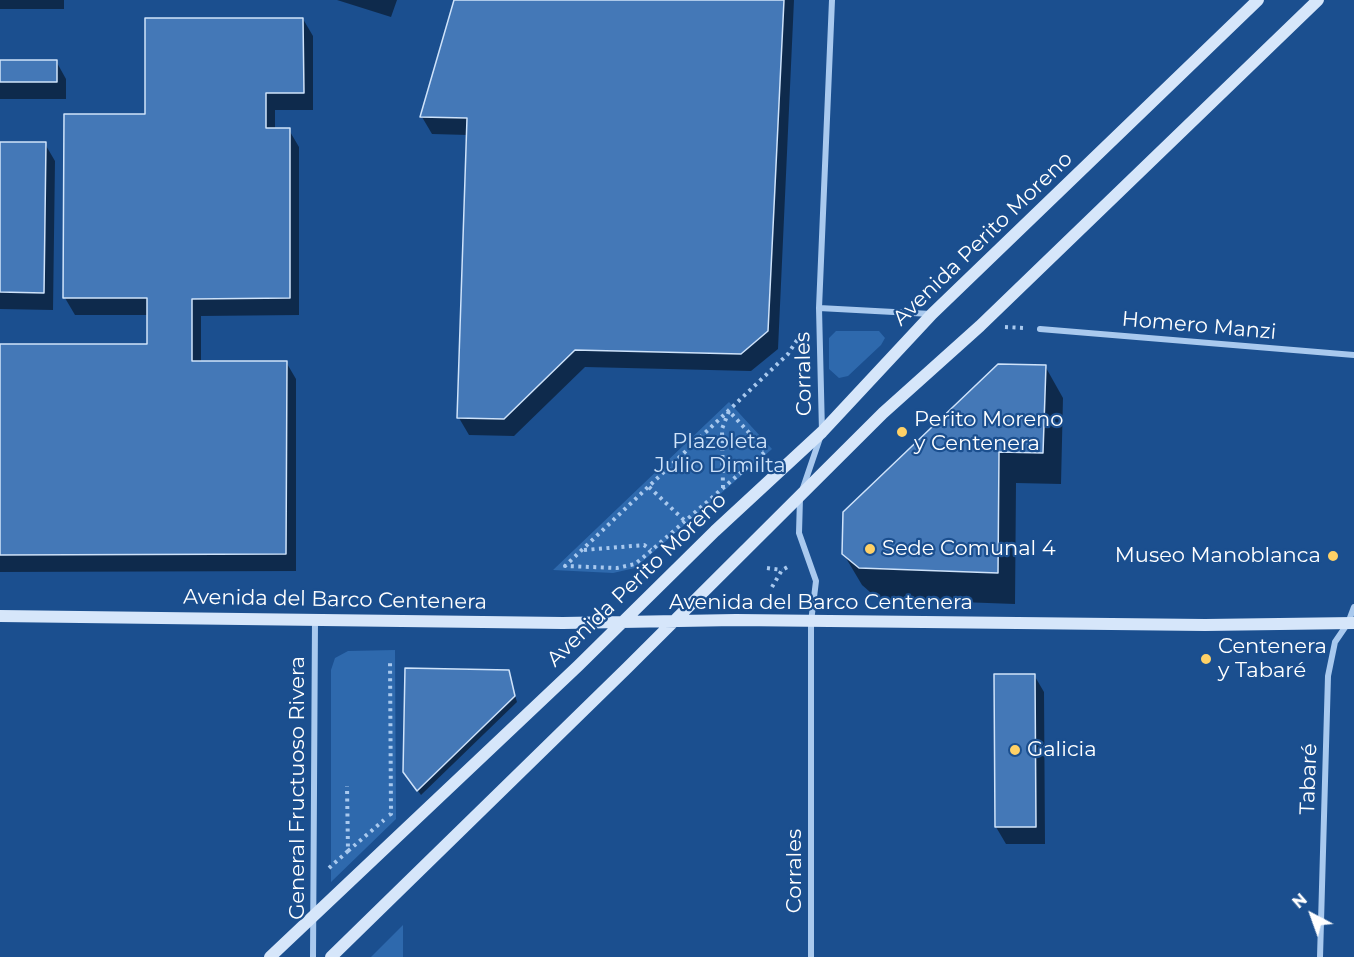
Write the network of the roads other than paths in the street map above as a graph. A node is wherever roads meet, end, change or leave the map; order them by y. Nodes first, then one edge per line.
1 (832, 0) edge
2 (1258, 0) edge
3 (1318, 0) edge
4 (819, 308) junction
5 (932, 314) junction
6 (1040, 329) road end
7 (1354, 355) edge
8 (822, 432) junction
9 (800, 498) junction
10 (1354, 607) edge
11 (0, 616) edge
12 (315, 620) junction
13 (622, 622) junction
14 (673, 622) junction
15 (811, 622) junction
16 (1351, 623) edge
17 (313, 916) junction
18 (270, 957) edge
19 (313, 957) edge
20 (331, 957) edge
21 (811, 957) edge
22 (1320, 957) edge

1 - 4 street, Corrales
2 - 5 main road, Avenida Perito Moreno
3 - 9 main road
4 - 5 street
4 - 8 street, Corrales
5 - 8 main road, Avenida Perito Moreno
6 - 7 street, Homero Manzi
8 - 9 street, Corrales
8 - 13 main road, Avenida Perito Moreno
9 - 14 main road
9 - 15 street, Corrales
10 - 16 street, Tabaré
11 - 12 main road, Avenida del Barco Centenera
12 - 13 main road, Avenida del Barco Centenera
12 - 17 street, General Fructuoso Rivera
13 - 14 main road, Avenida del Barco Centenera
13 - 17 main road, Avenida Perito Moreno
14 - 15 main road, Avenida del Barco Centenera
14 - 20 main road
15 - 16 main road, Avenida del Barco Centenera
15 - 21 street, Corrales
16 - 22 street, Tabaré
17 - 18 main road, Avenida Perito Moreno
17 - 19 street, General Fructuoso Rivera

